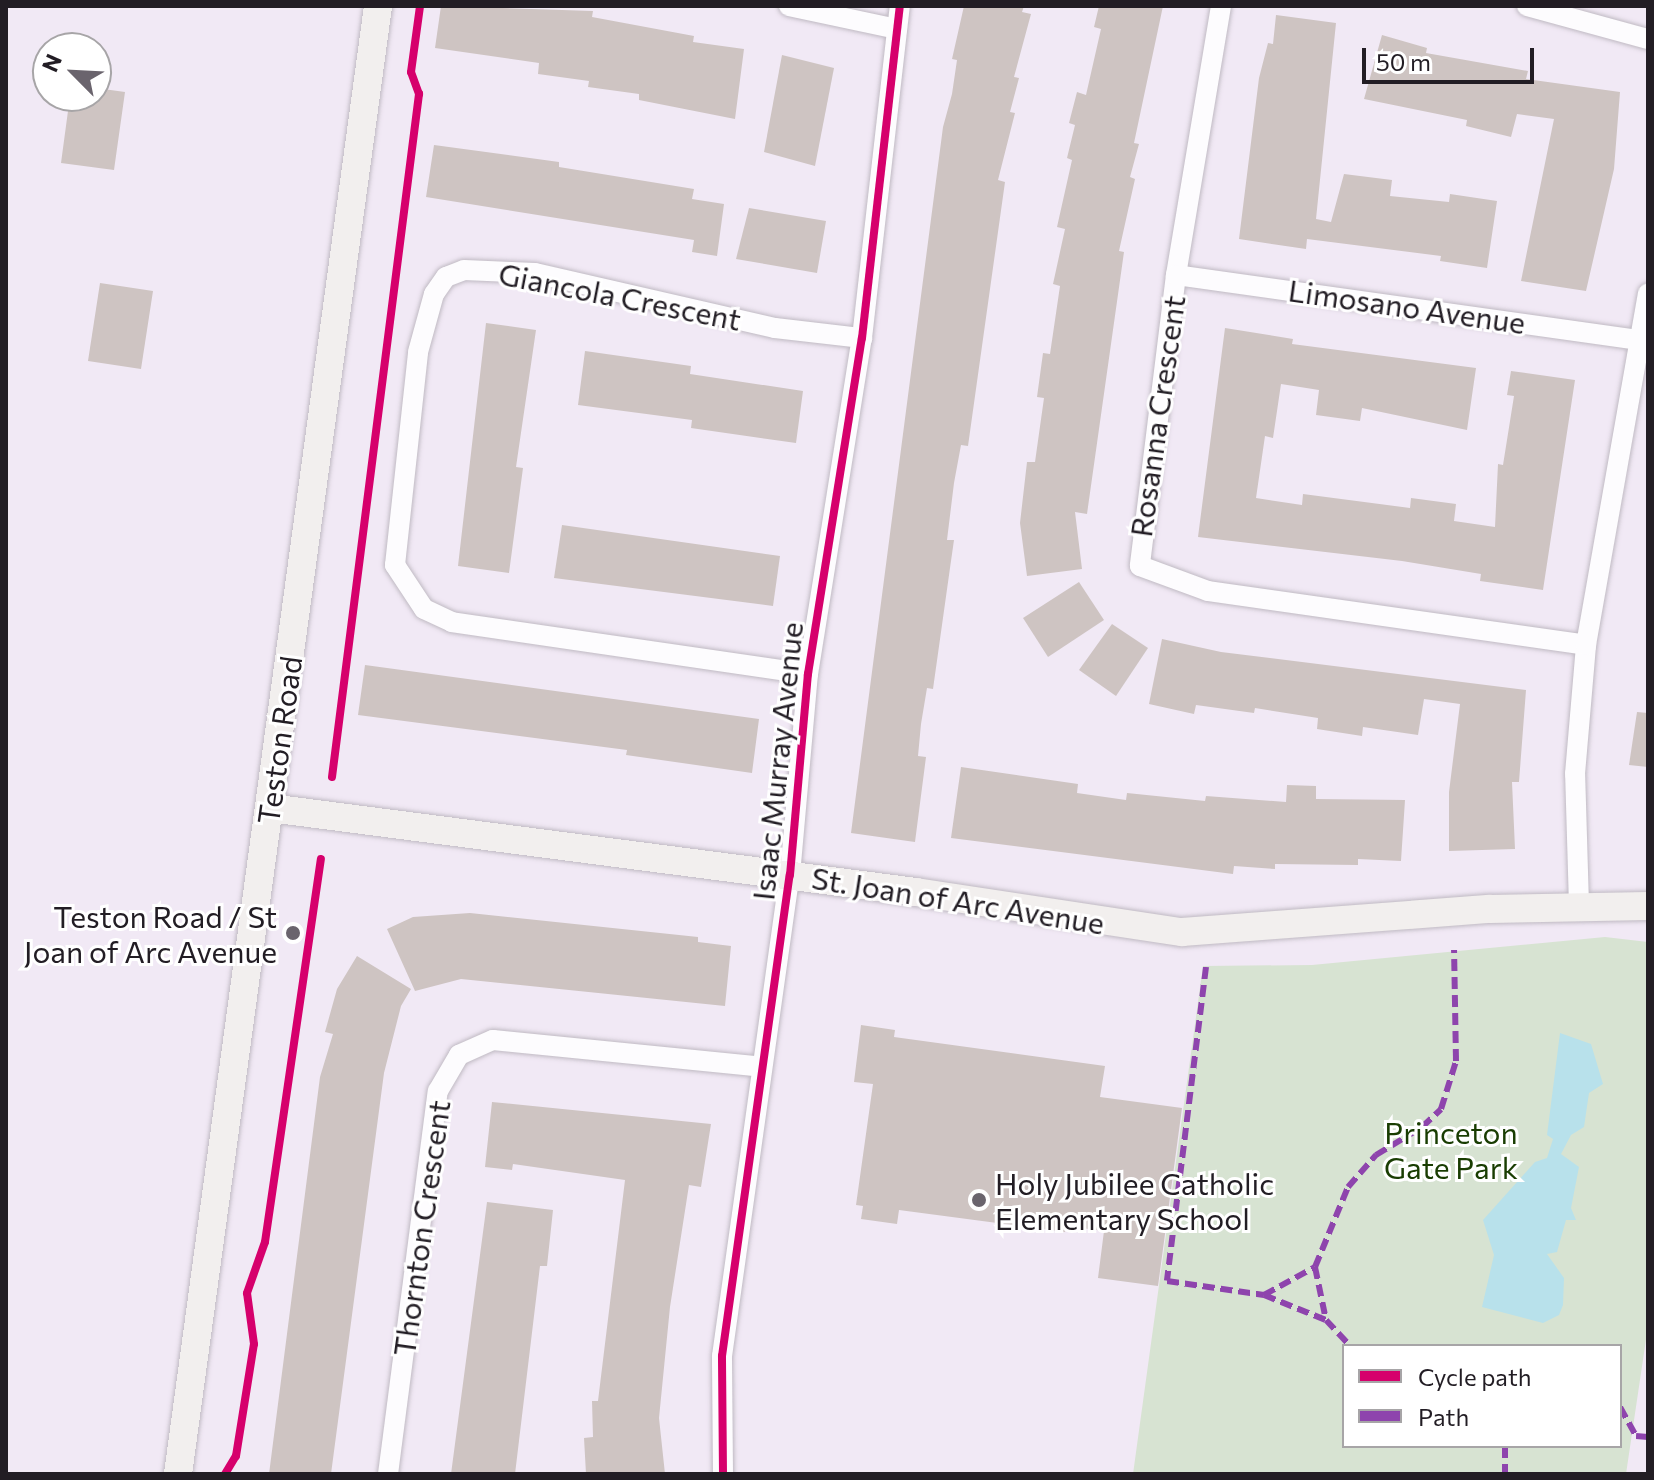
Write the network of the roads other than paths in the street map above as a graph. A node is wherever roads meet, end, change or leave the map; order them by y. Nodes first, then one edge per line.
1 (378, 6) edge
2 (789, 6) edge
3 (900, 6) edge
4 (1221, 6) edge
5 (1527, 6) edge
6 (897, 29) junction
7 (1648, 39) edge
8 (1176, 275) junction
9 (1648, 293) edge
10 (862, 338) junction
11 (1638, 340) junction
12 (1586, 645) junction
13 (808, 674) junction
14 (270, 808) junction
15 (790, 875) junction
16 (1579, 905) junction
17 (1648, 906) edge
18 (762, 1067) junction
19 (178, 1474) edge
20 (388, 1474) edge
21 (723, 1474) edge

1 - 14 main road, Teston Road
2 - 6 street
3 - 6 street, Isaac Murray Avenue
4 - 8 street, Rosanna Crescent
5 - 7 street
6 - 10 street, Isaac Murray Avenue
8 - 11 street, Limosano Avenue
8 - 12 street, Rosanna Crescent
9 - 11 street
10 - 13 street, Isaac Murray Avenue
10 - 13 street, Giancola Crescent
11 - 12 street
12 - 16 street
13 - 15 street, Isaac Murray Avenue
14 - 15 main road, St. Joan of Arc Avenue
14 - 19 main road, Teston Road
15 - 16 main road, St. Joan of Arc Avenue
15 - 18 street, Isaac Murray Avenue
16 - 17 main road, St. Joan of Arc Avenue
18 - 20 street, Thornton Crescent
18 - 21 street, Isaac Murray Avenue

